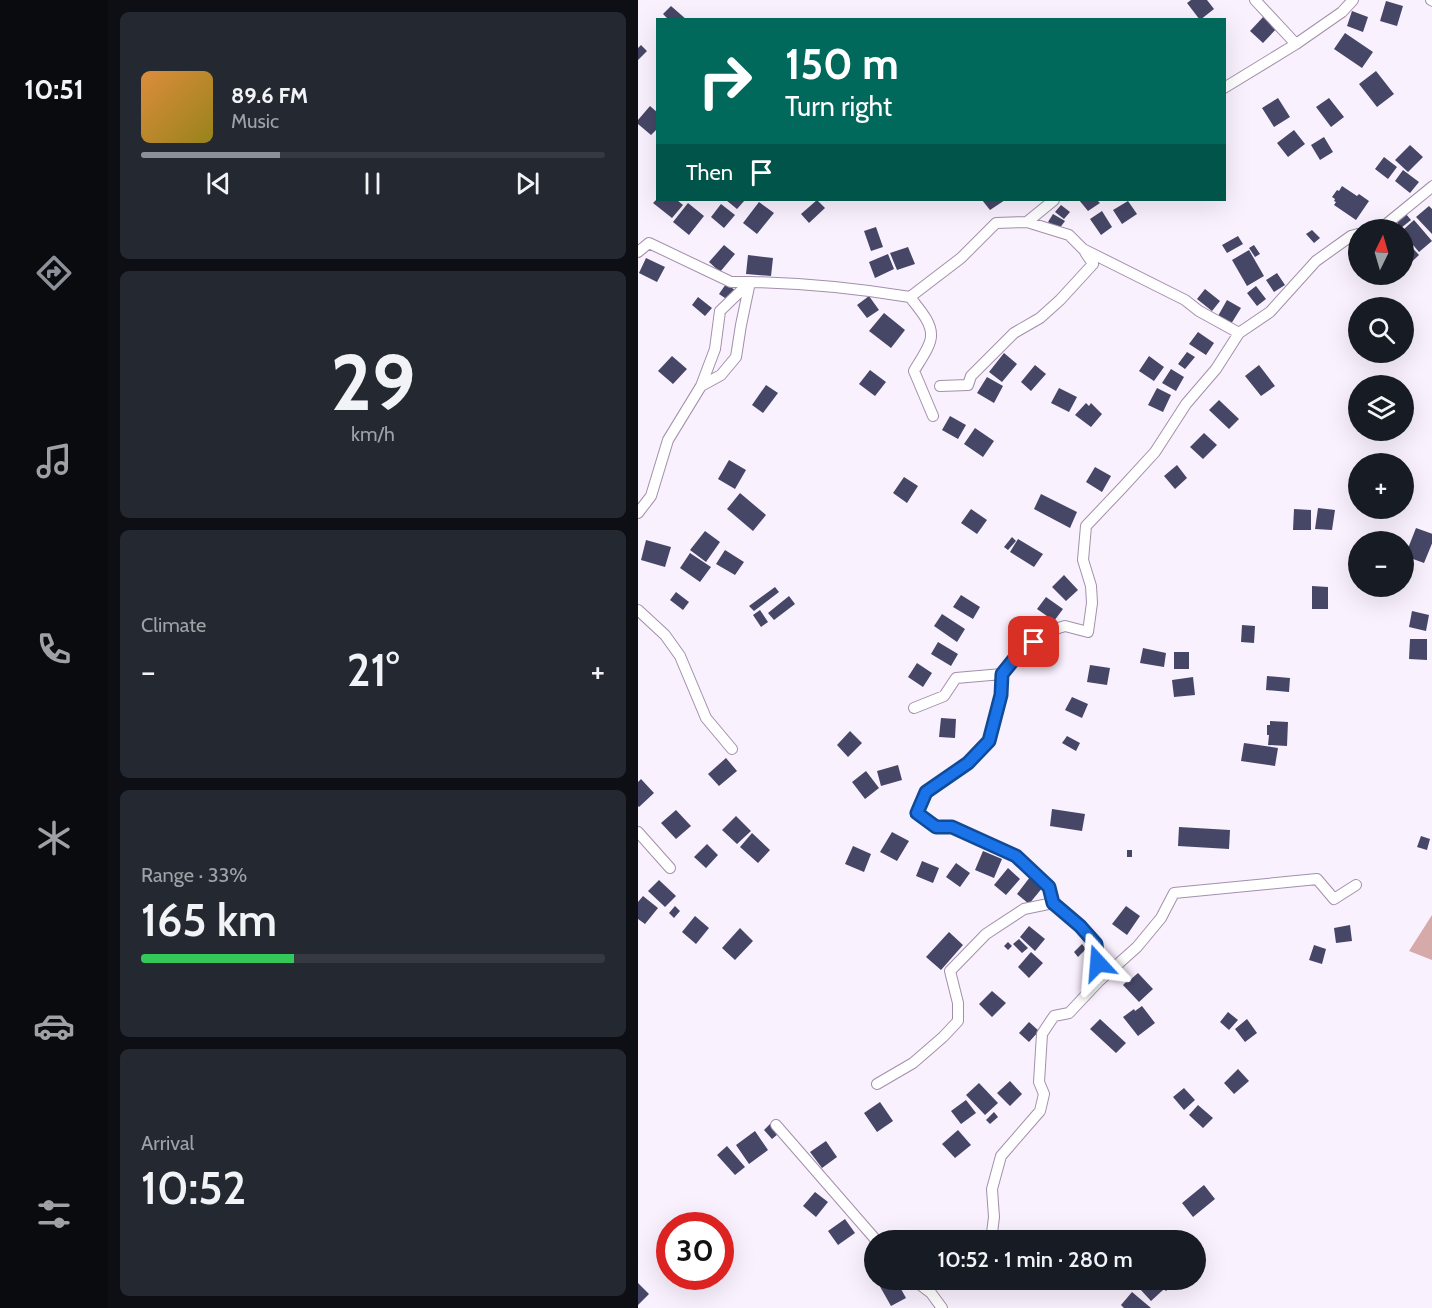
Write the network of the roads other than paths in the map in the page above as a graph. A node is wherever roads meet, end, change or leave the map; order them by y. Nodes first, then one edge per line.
1 (1255, 0) edge
2 (1353, 0) edge
3 (1296, 44) junction
4 (1226, 87) edge
5 (1433, 186) edge
6 (1053, 201) edge
7 (1393, 219) edge
8 (1027, 222) junction
9 (1348, 238) edge
10 (1083, 249) junction
11 (638, 252) edge
12 (750, 282) junction
13 (910, 297) junction
14 (1239, 333) junction
15 (701, 386) junction
16 (940, 386) dead end
17 (933, 416) dead end
18 (638, 513) edge
19 (638, 610) edge
20 (1002, 674) junction
21 (914, 708) dead end
22 (732, 749) dead end
23 (638, 832) edge
24 (670, 868) dead end
25 (1356, 885) dead end
26 (1053, 903) junction
27 (1099, 981) junction
28 (877, 1084) dead end
29 (776, 1125) dead end
30 (867, 1230) edge
31 (992, 1230) edge
32 (927, 1290) edge
33 (942, 1308) edge

1 - 3 street
2 - 3 street
3 - 4 street
5 - 7 street
6 - 8 street
8 - 10 street
8 - 13 street
9 - 14 street
10 - 14 street
10 - 16 street
11 - 12 street
12 - 13 street
12 - 15 street
12 - 15 street
13 - 17 street
14 - 20 street
15 - 18 street
19 - 22 street
20 - 21 street
20 - 26 street
23 - 24 street
25 - 27 street
26 - 27 street
26 - 28 street
27 - 31 street
29 - 30 street
32 - 33 street

